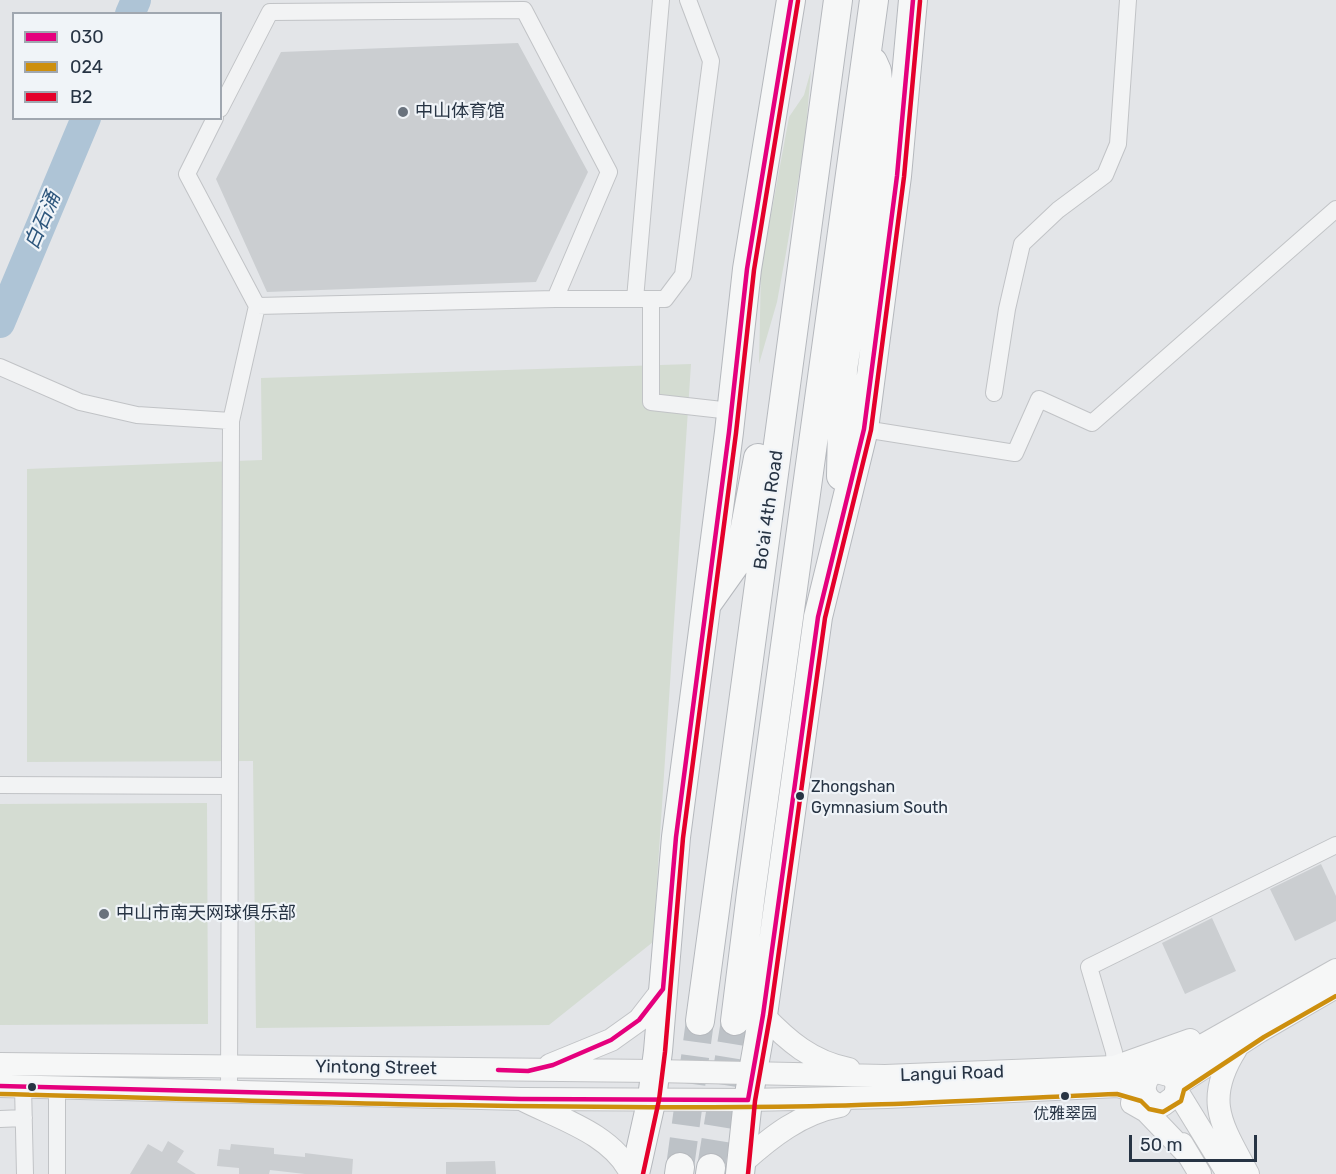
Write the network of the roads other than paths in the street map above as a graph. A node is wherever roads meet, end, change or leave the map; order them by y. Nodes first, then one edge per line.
1 (661, 0) edge
2 (687, 0) edge
3 (791, 0) edge
4 (838, 0) edge
5 (874, 0) edge
6 (913, 0) edge
7 (1128, 0) edge
8 (521, 5) edge
9 (273, 6) edge
10 (867, 50) junction
11 (222, 105) edge
12 (214, 120) edge
13 (1336, 209) edge
14 (555, 299) junction
15 (643, 299) junction
16 (258, 306) junction
17 (0, 367) edge
18 (994, 393) dead end
19 (731, 411) junction
20 (782, 418) junction
21 (231, 421) junction
22 (864, 429) junction
23 (704, 609) junction
24 (818, 617) junction
25 (0, 785) edge
26 (230, 786) junction
27 (1336, 845) edge
28 (1336, 970) edge
29 (1336, 987) edge
30 (663, 989) junction
31 (764, 1015) junction
32 (1248, 1018) junction
33 (700, 1021) tunnel mouth
34 (735, 1021) tunnel mouth
35 (1239, 1045) junction
36 (0, 1064) edge
37 (229, 1066) junction
38 (528, 1071) junction
39 (1116, 1077) junction
40 (654, 1084) junction
41 (0, 1086) edge
42 (23, 1086) junction
43 (1153, 1086) junction
44 (57, 1087) junction
45 (750, 1087) junction
46 (886, 1087) junction
47 (1094, 1088) junction
48 (1177, 1088) junction
49 (229, 1091) junction
50 (520, 1100) junction
51 (24, 1118) junction
52 (0, 1119) edge
53 (1195, 1165) edge
54 (741, 1168) edge
55 (25, 1174) edge
56 (57, 1174) edge
57 (631, 1174) edge
58 (635, 1174) edge
59 (1228, 1174) edge
60 (1248, 1174) edge

1 - 15 street
2 - 15 street
3 - 19 highway
4 - 20 highway, Bo'ai 4th Road
5 - 10 highway, Bo'ai 4th Road
6 - 22 highway
7 - 18 street
8 - 9 street
8 - 14 street
9 - 11 street
10 - 24 highway
10 - 34 highway, Bo'ai 4th Road
12 - 16 street
13 - 22 street
14 - 15 street
14 - 16 street
15 - 19 street
16 - 21 street
17 - 21 street
19 - 23 highway
20 - 23 highway
20 - 33 highway, Bo'ai 4th Road
21 - 26 street
22 - 24 highway
23 - 30 highway
24 - 31 highway
25 - 26 street
26 - 37 street
27 - 39 street
28 - 32 street
29 - 35 street
30 - 38 street
30 - 40 highway
31 - 45 highway
31 - 46 street
32 - 39 street
32 - 43 street
35 - 48 street
35 - 60 street
36 - 37 street, Yintong Street
37 - 38 street, Yintong Street
37 - 49 street
38 - 40 street, Yintong Street
39 - 43 street, Langui Road
39 - 46 street, Langui Road
39 - 47 street, Langui Road
40 - 45 street, Yintong Street
40 - 50 street, Yintong Street
40 - 58 highway
41 - 42 street, Yintong Street
42 - 44 street, Yintong Street
42 - 51 street
43 - 48 street
43 - 53 street
44 - 49 street, Yintong Street
44 - 56 street
45 - 46 street, Langui Road
45 - 54 highway
46 - 47 street, Langui Road
46 - 54 street
47 - 53 street
48 - 59 street
49 - 50 street, Yintong Street
50 - 57 street
51 - 52 street
51 - 55 street

